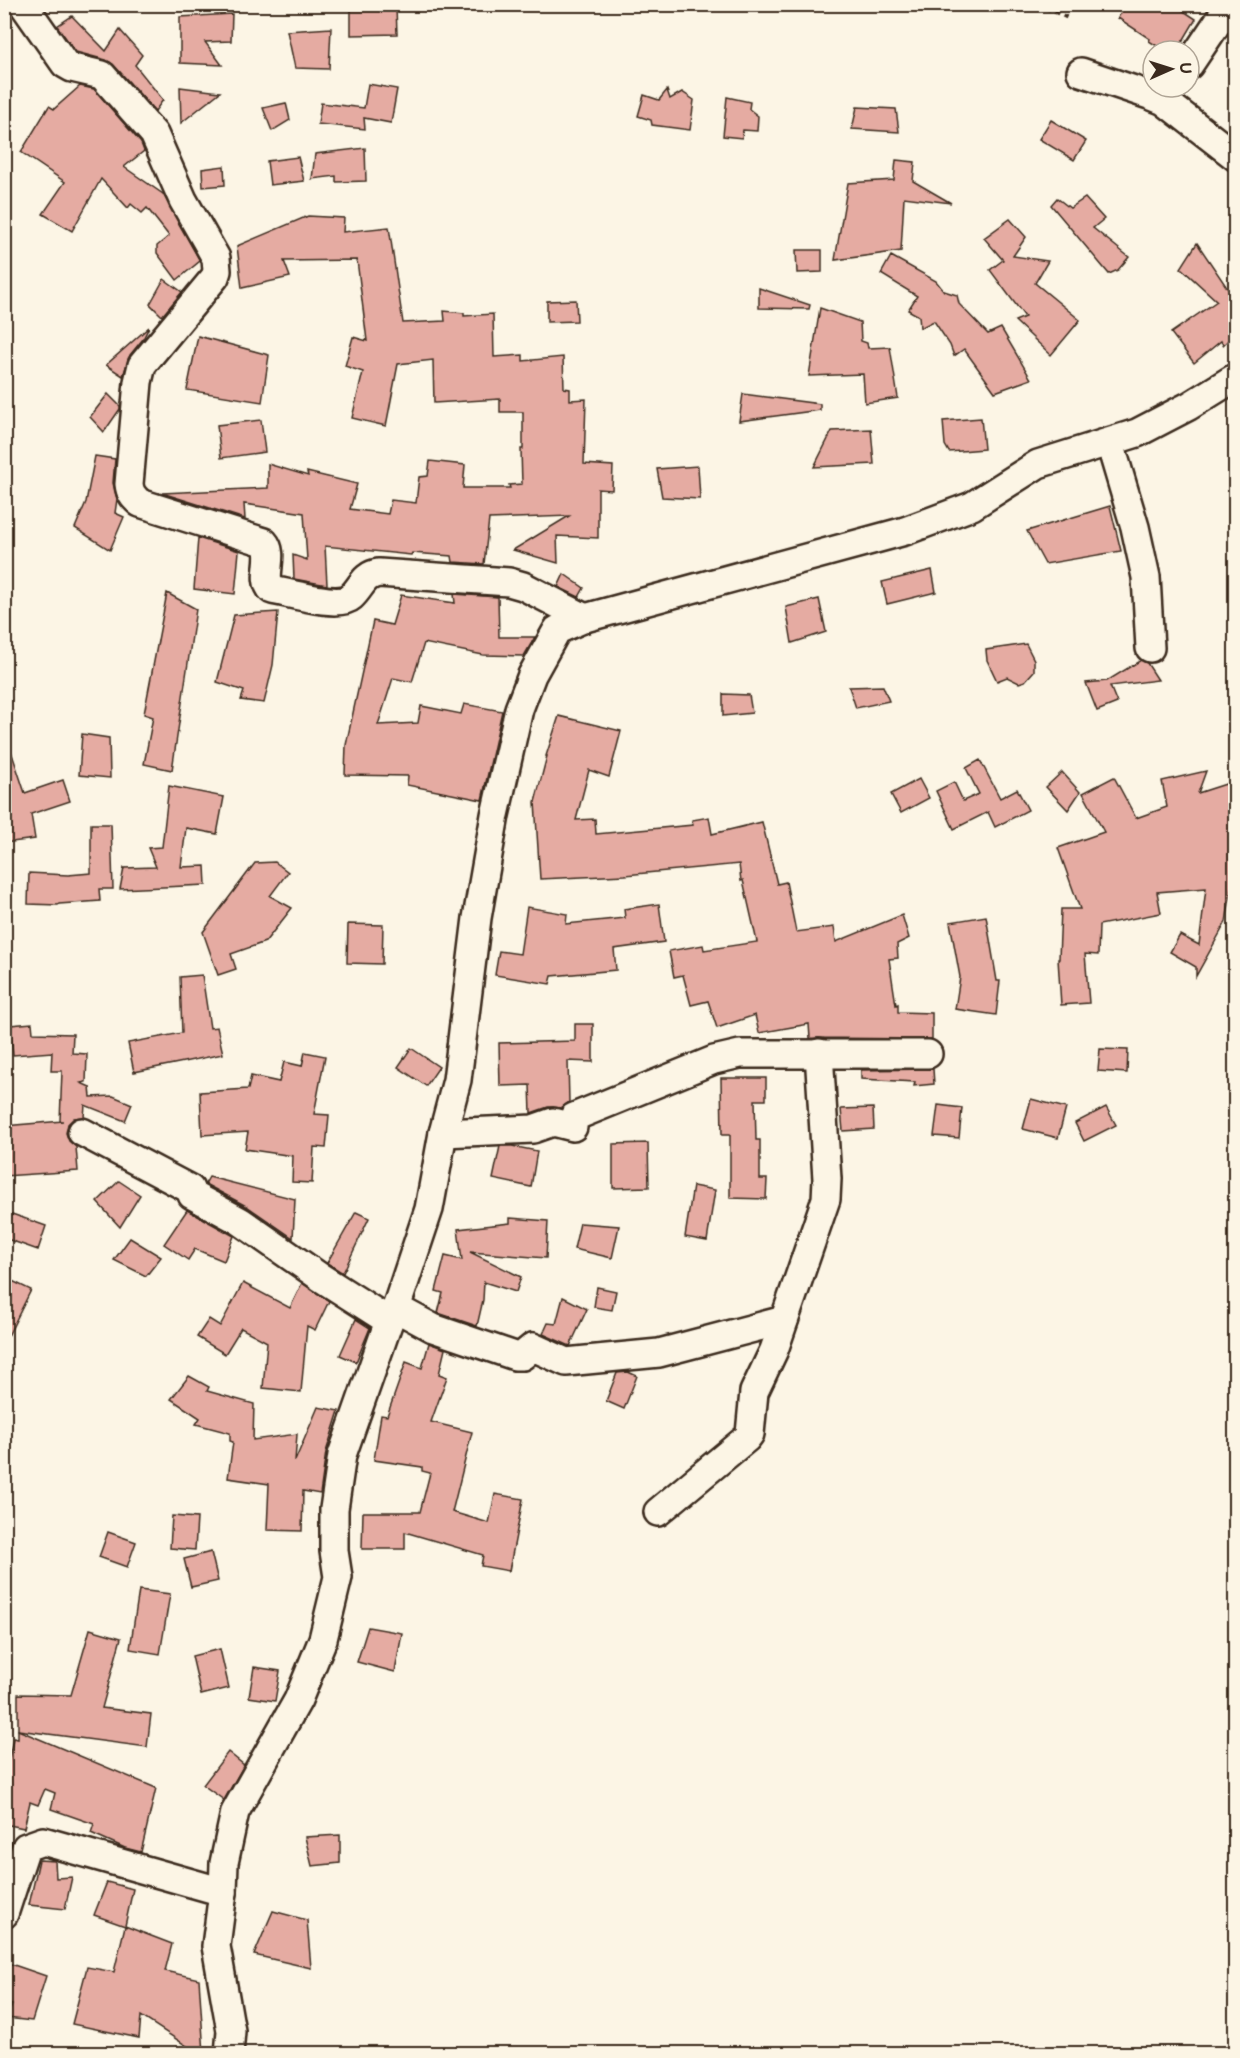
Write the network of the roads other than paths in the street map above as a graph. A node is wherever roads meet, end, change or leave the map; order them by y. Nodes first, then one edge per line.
1 (23, 4) edge
2 (1230, 4) edge
3 (1201, 47) edge
4 (1081, 72) dead end
5 (1141, 92) edge
6 (1174, 99) edge
7 (1236, 157) edge
8 (1236, 377) edge
9 (1110, 443) junction
10 (585, 618) junction
11 (1150, 648) dead end
12 (819, 1053) junction
13 (928, 1054) dead end
14 (82, 1132) dead end
15 (443, 1133) junction
16 (393, 1314) junction
17 (784, 1320) junction
18 (658, 1512) dead end
19 (223, 1892) junction
20 (4, 1914) edge
21 (229, 2054) edge

1 - 10 street
2 - 3 street
4 - 5 street
6 - 7 street
8 - 9 street
9 - 10 street
9 - 11 street
10 - 15 street
12 - 13 street
12 - 15 street
12 - 17 street
14 - 16 street
15 - 16 street
16 - 17 street
16 - 19 street
17 - 18 street
19 - 20 street
19 - 21 street

